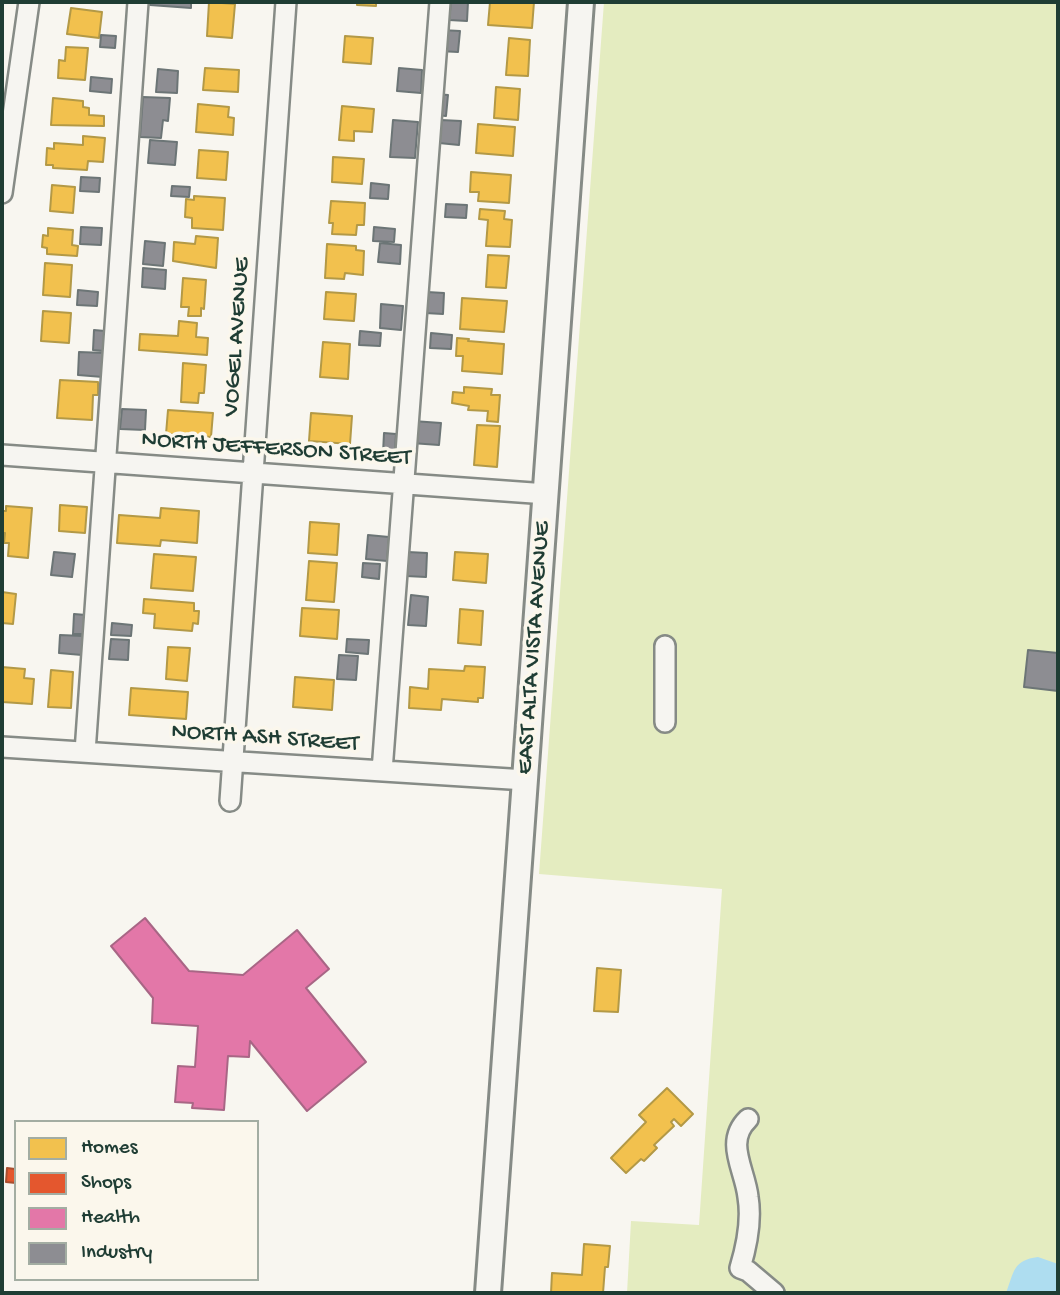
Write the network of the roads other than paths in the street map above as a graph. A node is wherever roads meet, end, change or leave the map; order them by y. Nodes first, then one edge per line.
1 (30, 2) edge
2 (138, 2) edge
3 (286, 2) edge
4 (440, 2) edge
5 (581, 2) edge
6 (2, 185) edge
7 (2, 455) edge
8 (106, 462) junction
9 (253, 473) junction
10 (403, 484) junction
11 (547, 494) junction
12 (665, 646) dead end
13 (665, 722) dead end
14 (2, 747) edge
15 (85, 752) junction
16 (233, 761) junction
17 (382, 771) junction
18 (526, 780) junction
19 (230, 801) dead end
20 (748, 1119) dead end
21 (488, 1293) edge
22 (774, 1293) edge

1 - 6 street
2 - 8 street
3 - 9 street, VOGEL AVENUE
4 - 10 street
5 - 11 main road, EAST ALTA VISTA AVENUE
7 - 8 street, NORTH JEFFERSON STREET
8 - 9 street, NORTH JEFFERSON STREET
8 - 15 street
9 - 10 street, NORTH JEFFERSON STREET
9 - 16 street, VOGEL AVENUE
10 - 11 street, NORTH JEFFERSON STREET
10 - 17 street
11 - 18 main road, EAST ALTA VISTA AVENUE
12 - 13 street
14 - 15 street, NORTH ASH STREET
15 - 16 street, NORTH ASH STREET
16 - 17 street, NORTH ASH STREET
16 - 19 street, VOGEL AVENUE
17 - 18 street, NORTH ASH STREET
18 - 21 main road, EAST ALTA VISTA AVENUE
20 - 22 street

